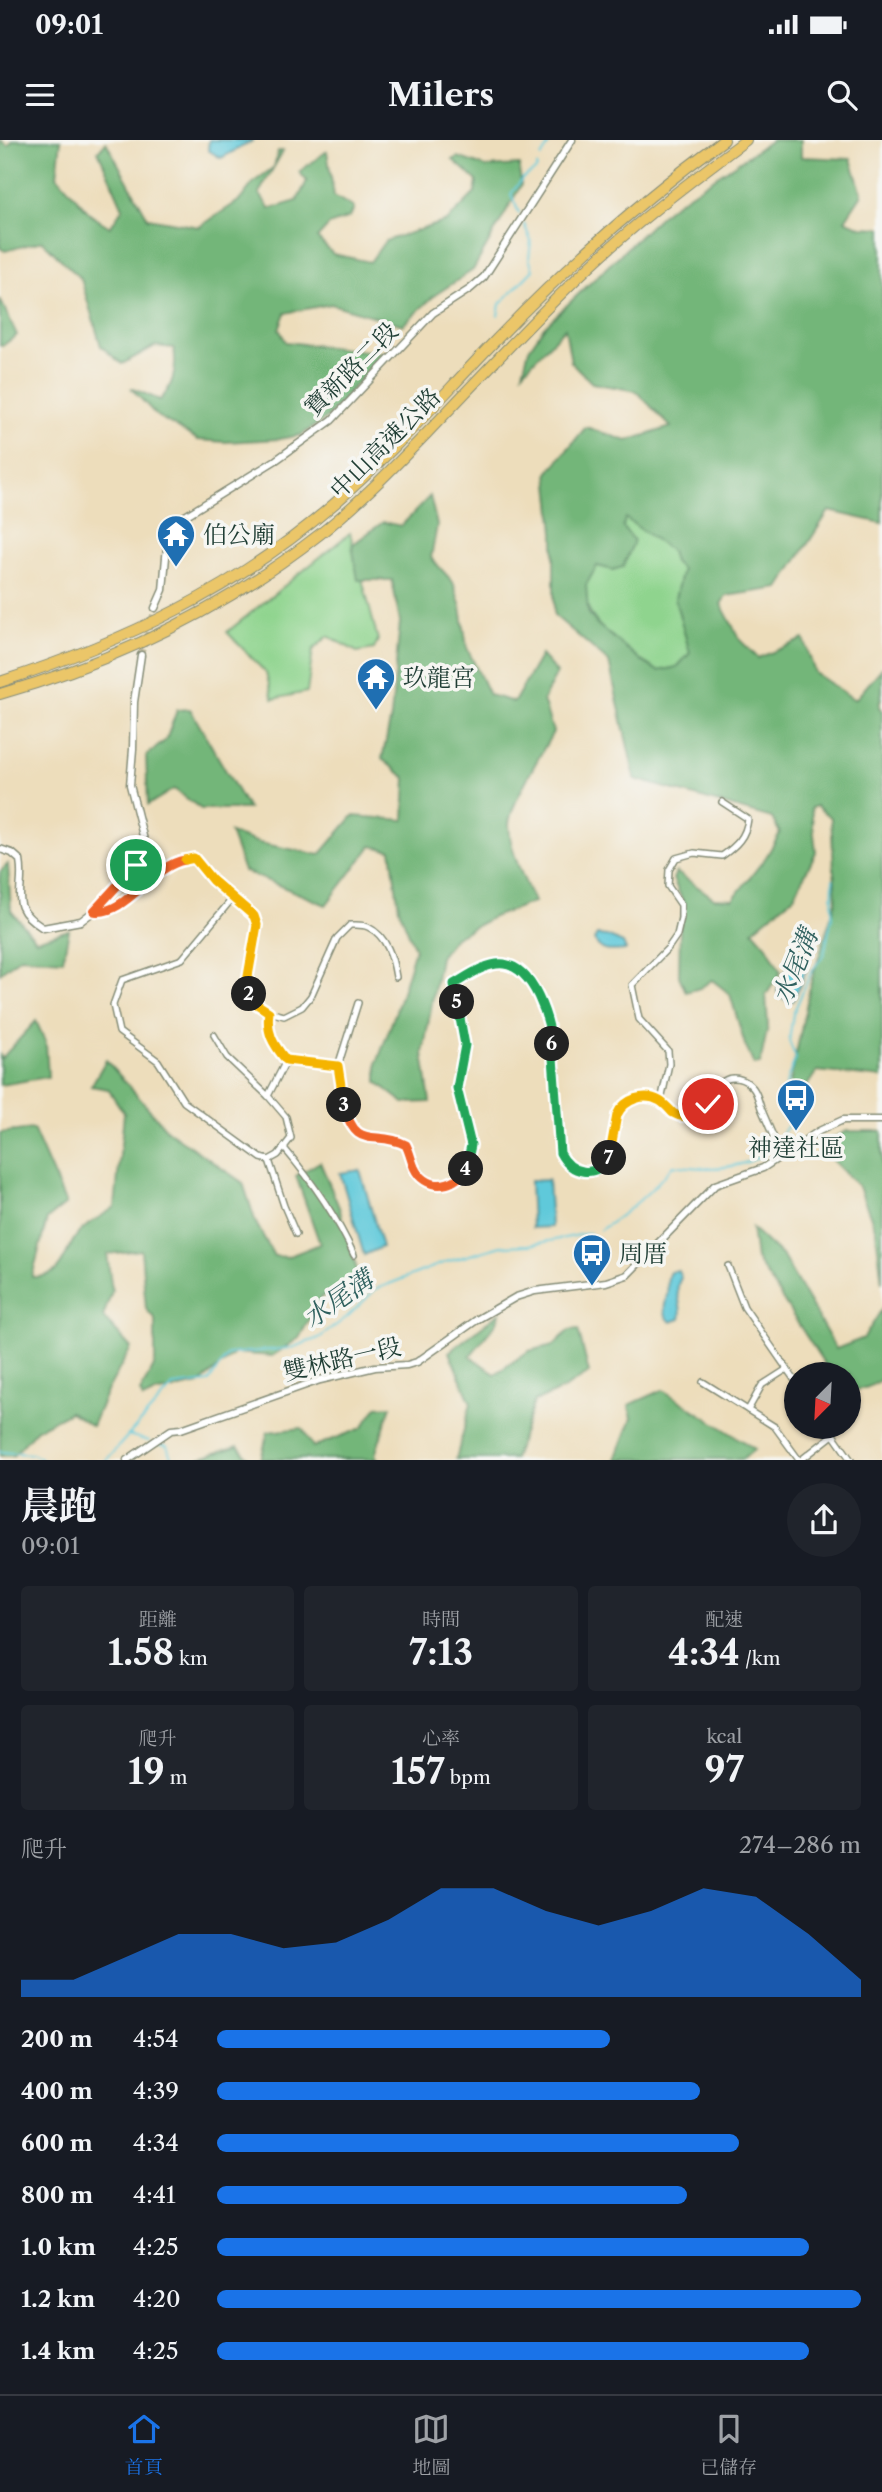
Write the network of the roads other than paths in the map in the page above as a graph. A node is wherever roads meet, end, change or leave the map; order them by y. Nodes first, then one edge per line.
1 (572, 140) edge
2 (724, 140) edge
3 (747, 140) edge
4 (155, 608) tunnel mouth
5 (141, 655) tunnel mouth
6 (0, 682) edge
7 (0, 694) edge
8 (722, 802) dead end
9 (0, 849) edge
10 (232, 899) junction
11 (94, 911) junction
12 (396, 977) dead end
13 (358, 1003) dead end
14 (269, 1012) junction
15 (214, 1035) dead end
16 (286, 1060) junction
17 (338, 1066) junction
18 (268, 1096) junction
19 (661, 1101) junction
20 (882, 1119) edge
21 (284, 1148) junction
22 (782, 1157) junction
23 (269, 1160) junction
24 (296, 1234) dead end
25 (354, 1255) dead end
26 (728, 1266) dead end
27 (784, 1365) edge
28 (784, 1371) edge
29 (703, 1381) dead end
30 (748, 1410) junction
31 (829, 1439) edge
32 (837, 1439) edge
33 (127, 1460) edge
34 (800, 1460) edge
35 (851, 1460) edge

1 - 4 street, 寶新路二段
2 - 6 highway, 中山高速公路
3 - 7 highway, 中山高速公路
5 - 11 street
8 - 19 street
9 - 11 street
10 - 11 street
10 - 14 street
10 - 23 street
12 - 14 street
13 - 17 street
14 - 16 street
15 - 18 street
16 - 17 street
16 - 18 street
17 - 19 street
18 - 21 street
19 - 22 street
20 - 22 street, 雙林路一段
21 - 23 street
21 - 25 street
22 - 33 street, 雙林路一段
23 - 24 street
26 - 27 street
28 - 30 street
29 - 30 street
30 - 34 street
31 - 34 street
32 - 35 street

